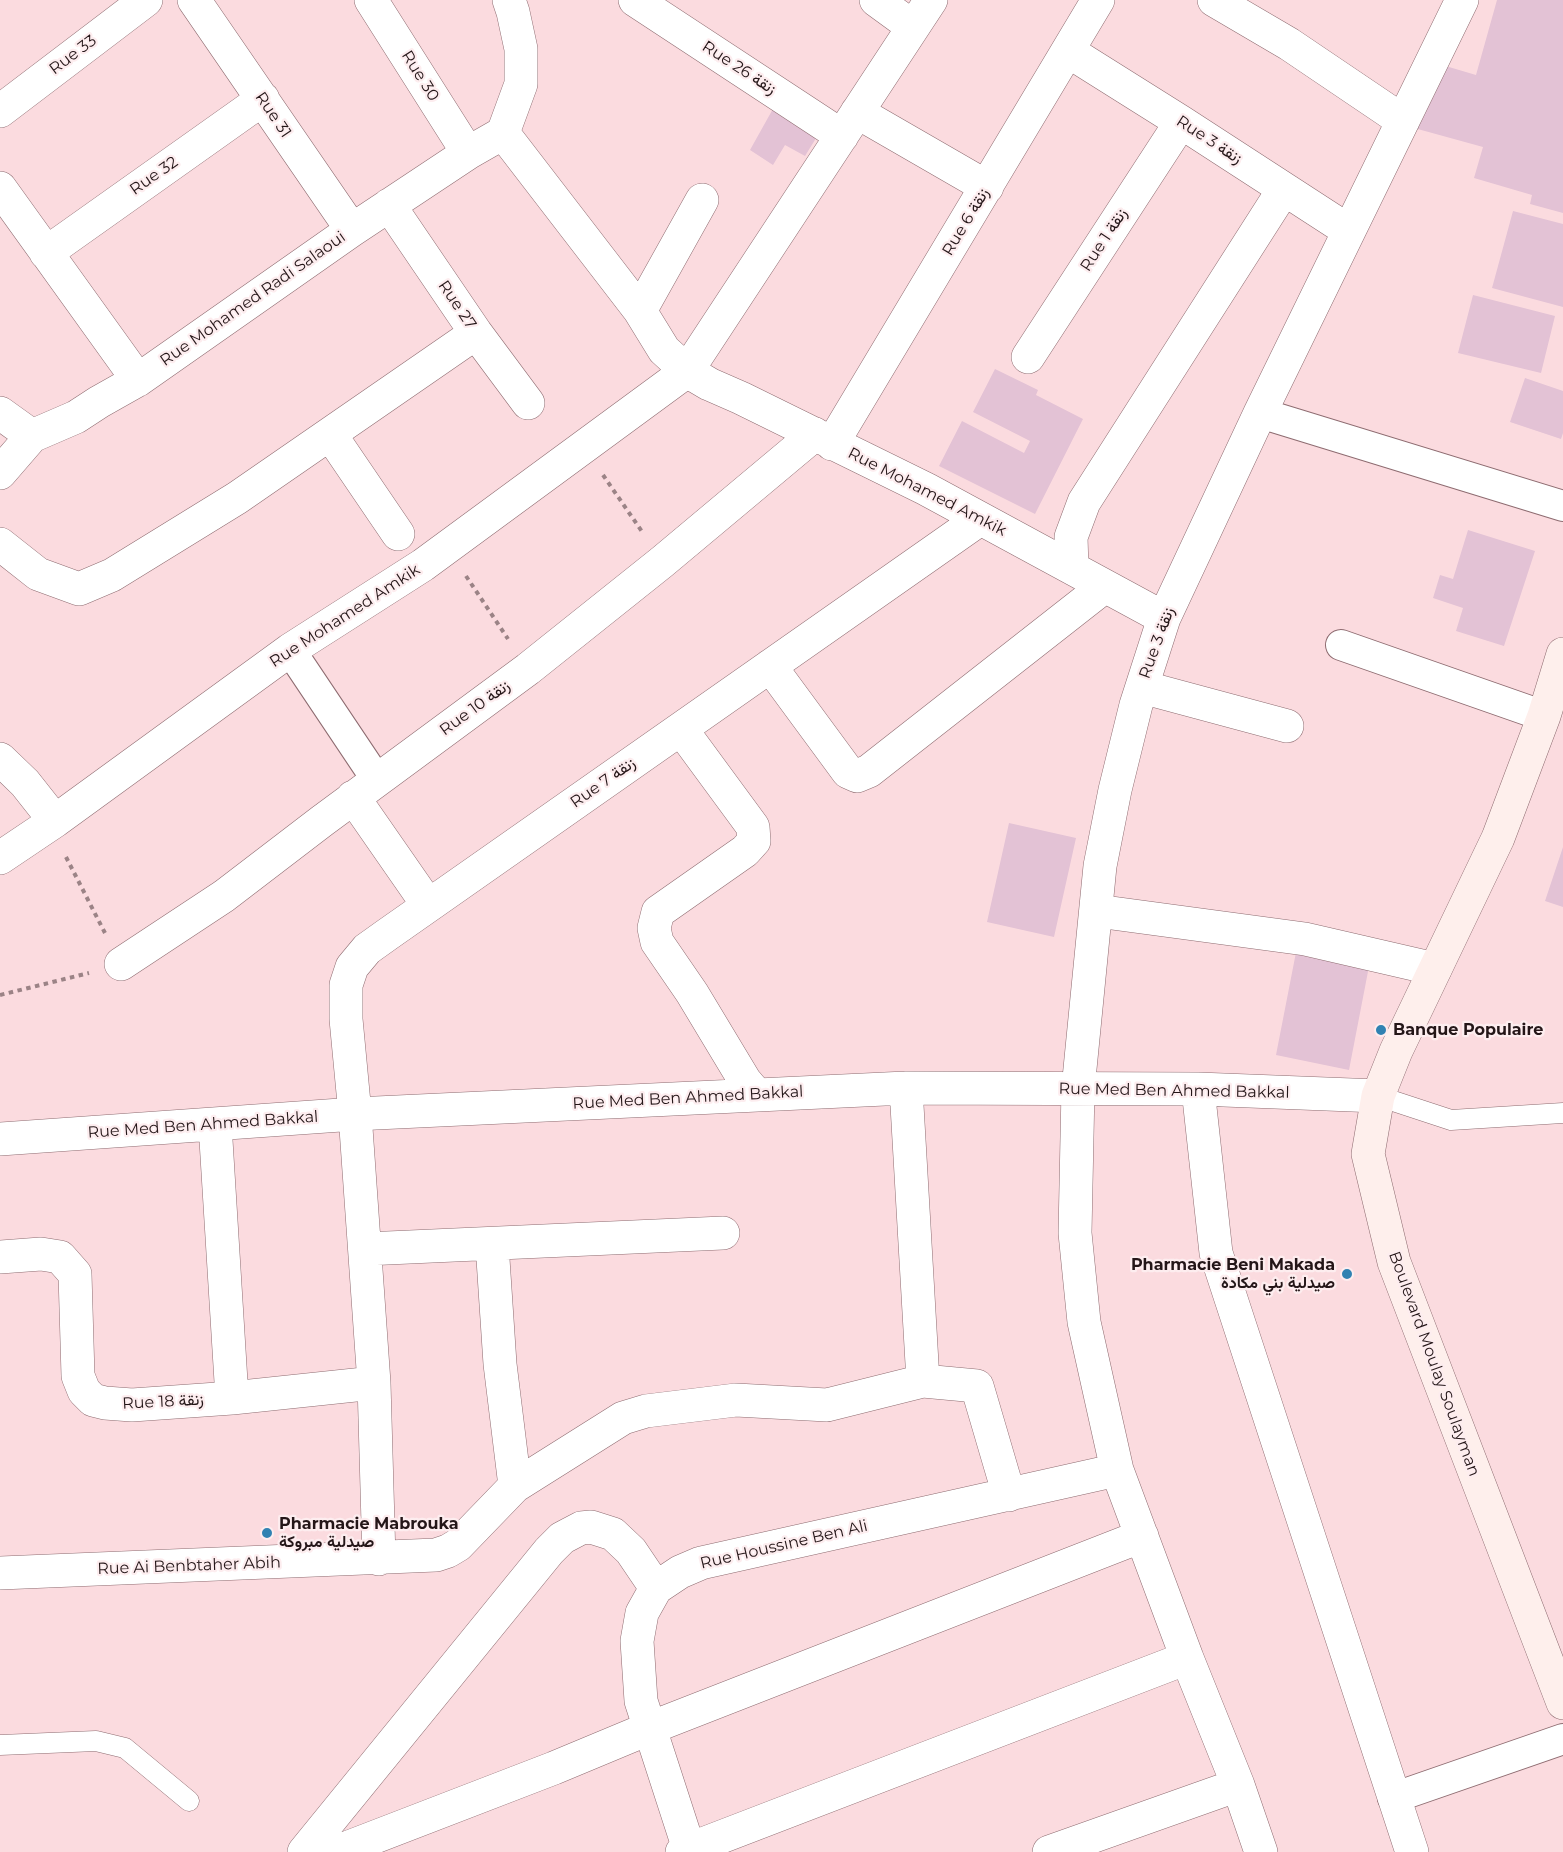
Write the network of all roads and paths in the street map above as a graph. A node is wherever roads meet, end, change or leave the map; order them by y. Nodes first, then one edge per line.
1 (146, 0) edge
2 (195, 0) edge
3 (371, 0) edge
4 (509, 0) edge
5 (635, 0) edge
6 (876, 0) edge
7 (931, 0) edge
8 (1098, 0) edge
9 (1214, 0) edge
10 (1462, 0) edge
11 (913, 27) junction
12 (1068, 51) junction
13 (263, 99) junction
14 (0, 111) edge
15 (1403, 121) junction
16 (1181, 122) junction
17 (850, 124) junction
18 (504, 134) junction
19 (468, 153) junction
20 (987, 187) junction
21 (0, 188) edge
22 (1284, 189) junction
23 (702, 200) dead end
24 (389, 205) junction
25 (352, 230) junction
26 (1349, 231) junction
27 (46, 253) junction
28 (640, 311) junction
29 (476, 333) junction
30 (1028, 357) dead end
31 (687, 371) junction
32 (138, 380) junction
33 (528, 403) dead end
34 (0, 413) edge
35 (1260, 414) junction
36 (330, 434) junction
37 (32, 436) junction
38 (823, 439) junction
39 (585, 447) junction
40 (0, 473) edge
41 (1563, 506) edge
42 (980, 519) junction
43 (398, 534) dead end
44 (0, 544) edge
45 (447, 548) junction
46 (662, 562) junction
47 (1072, 568) junction
48 (1105, 586) junction
49 (1164, 618) junction
50 (1341, 645) dead end
51 (290, 651) junction
52 (1563, 654) edge
53 (770, 666) junction
54 (528, 669) junction
55 (1142, 687) junction
56 (1544, 716) junction
57 (1287, 726) dead end
58 (681, 729) junction
59 (0, 759) edge
60 (365, 789) junction
61 (52, 823) junction
62 (0, 858) edge
63 (428, 905) junction
64 (1097, 911) junction
65 (121, 964) junction
66 (1434, 969) junction
67 (0, 995) edge
68 (906, 1088) junction
69 (1078, 1089) junction
70 (1198, 1089) junction
71 (757, 1095) junction
72 (1378, 1096) junction
73 (1563, 1113) edge
74 (356, 1114) junction
75 (215, 1124) junction
76 (0, 1139) edge
77 (723, 1233) dead end
78 (492, 1244) junction
79 (365, 1249) junction
80 (0, 1257) edge
81 (923, 1381) junction
82 (374, 1383) junction
83 (232, 1398) junction
84 (1117, 1470) junction
85 (515, 1486) junction
86 (1009, 1495) junction
87 (1142, 1536) junction
88 (379, 1559) junction
89 (0, 1573) edge
90 (656, 1588) junction
91 (1187, 1658) junction
92 (1563, 1703) edge
93 (650, 1728) junction
94 (1563, 1739) edge
95 (0, 1745) edge
96 (1238, 1785) junction
97 (1393, 1798) junction
98 (189, 1801) dead end
99 (687, 1851) edge
100 (304, 1852) edge
101 (336, 1852) edge
102 (1050, 1852) edge
103 (1261, 1852) edge
104 (1412, 1852) edge

1 - 14 street, Rue 33
2 - 13 street, Rue 31
3 - 19 street, Rue 30
4 - 18 street
5 - 17 street, Rue 26 زنقة
6 - 11 street
7 - 11 street, Rue Mohamed Amkik
8 - 12 street, Rue 6 زنقة
9 - 15 street
10 - 15 street, Rue 3 زنقة
11 - 17 street, Rue Mohamed Amkik
12 - 16 street, Rue 3 زنقة
12 - 20 street, Rue 6 زنقة
13 - 25 street, Rue 31
13 - 27 street, Rue 32
15 - 26 street, Rue 3 زنقة
16 - 22 street, Rue 3 زنقة
16 - 30 street, Rue 1 زنقة
17 - 20 street, Rue 26 زنقة
17 - 31 street, Rue Mohamed Amkik
18 - 19 street, Rue Mohamed Radi Salaoui
18 - 28 street, Rue Mohamed Amkik
19 - 24 street, Rue Mohamed Radi Salaoui
20 - 38 street, Rue 6 زنقة
21 - 27 street
22 - 26 street, Rue 3 زنقة
22 - 47 street
23 - 28 street
24 - 25 street, Rue Mohamed Radi Salaoui
24 - 29 street, Rue 27
25 - 32 street, Rue Mohamed Radi Salaoui
26 - 35 street, Rue 3 زنقة
27 - 32 street
28 - 31 street, Rue Mohamed Amkik
29 - 33 street, Rue 27
29 - 36 street
31 - 38 street, Rue Mohamed Amkik
31 - 39 street, Rue Mohamed Amkik
32 - 37 street, Rue Mohamed Radi Salaoui
34 - 37 street
35 - 41 street
35 - 49 street, Rue 3 زنقة
36 - 43 street
36 - 44 street
37 - 40 street
38 - 42 street, Rue Mohamed Amkik
38 - 46 street, Rue 10 زنقة
39 - 45 street, Rue Mohamed Amkik
39 - 46 path
42 - 47 street, Rue Mohamed Amkik
42 - 53 street, Rue 7 زنقة
45 - 51 street, Rue Mohamed Amkik
45 - 54 path
46 - 54 street, Rue 10 زنقة
47 - 48 street, Rue Mohamed Amkik
48 - 49 street, Rue Mohamed Amkik
48 - 53 street
49 - 55 street, Rue 3 زنقة
50 - 56 street
51 - 60 street
51 - 61 street, Rue Mohamed Amkik
52 - 56 main road, Boulevard Moulay Soulayman
53 - 58 street, Rue 7 زنقة
54 - 60 street, Rue 10 زنقة
55 - 57 street
55 - 64 street, Rue 3 زنقة
56 - 66 main road, Boulevard Moulay Soulayman
58 - 63 street, Rue 7 زنقة
58 - 71 street
59 - 61 street
60 - 63 street
60 - 65 street, Rue 10 زنقة
61 - 62 street, Rue Mohamed Amkik
61 - 65 path
63 - 74 street, Rue 7 زنقة
64 - 66 street
64 - 69 street, Rue 3 زنقة
65 - 67 path
66 - 72 main road, Boulevard Moulay Soulayman
68 - 69 street, Rue Med Ben Ahmed Bakkal
68 - 71 street, Rue Med Ben Ahmed Bakkal
68 - 81 street
69 - 70 street, Rue Med Ben Ahmed Bakkal
69 - 84 street, Rue 3 زنقة
70 - 72 street, Rue Med Ben Ahmed Bakkal
70 - 97 street
71 - 74 street, Rue Med Ben Ahmed Bakkal
72 - 73 lane
72 - 92 main road, Boulevard Moulay Soulayman
74 - 75 street, Rue Med Ben Ahmed Bakkal
74 - 79 street, Rue 7 زنقة
75 - 76 street, Rue Med Ben Ahmed Bakkal
75 - 83 street
77 - 78 street
78 - 79 street
78 - 85 street
79 - 82 street, Rue 7 زنقة
80 - 83 street, Rue 18 زنقة
81 - 85 street, Rue Ai Benbtaher Abih
81 - 86 street, Rue Ai Benbtaher Abih
82 - 83 street, Rue 18 زنقة
82 - 88 street, Rue 7 زنقة
84 - 86 street, Rue Houssine Ben Ali
84 - 87 street, Rue 3 زنقة
85 - 88 street, Rue Ai Benbtaher Abih
86 - 90 street, Rue Houssine Ben Ali
87 - 91 street, Rue 3 زنقة
87 - 93 street
88 - 89 street, Rue Ai Benbtaher Abih
90 - 93 street, Rue Houssine Ben Ali
90 - 100 street
91 - 96 street, Rue 3 زنقة
91 - 99 street
93 - 99 street, Rue Houssine Ben Ali
93 - 101 street
94 - 97 street
95 - 98 lane
96 - 102 street
96 - 103 street, Rue 3 زنقة
97 - 104 street

